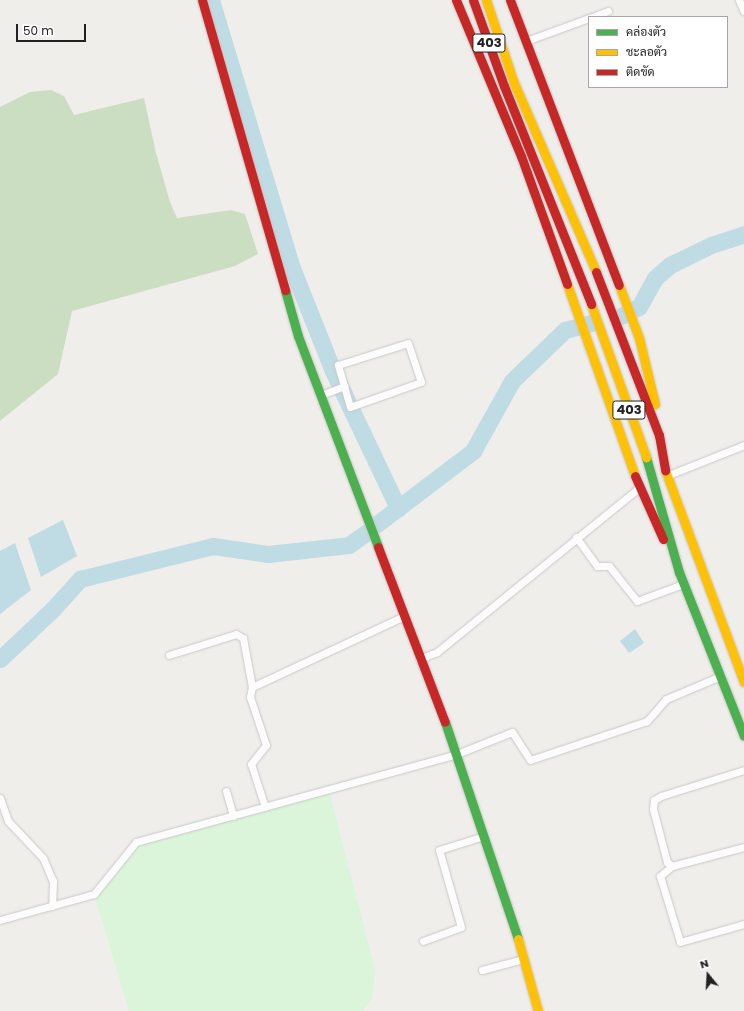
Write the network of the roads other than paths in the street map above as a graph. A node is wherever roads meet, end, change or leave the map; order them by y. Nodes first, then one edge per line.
1 (202, 0) edge
2 (456, 0) edge
3 (464, 0) edge
4 (473, 0) edge
5 (486, 0) edge
6 (494, 0) edge
7 (510, 0) edge
8 (739, 0) edge
9 (608, 11) dead end
10 (744, 11) edge
11 (595, 16) edge
12 (588, 18) edge
13 (526, 41) junction
14 (344, 386) junction
15 (321, 395) junction
16 (657, 431) junction
17 (744, 445) edge
18 (666, 476) junction
19 (639, 488) junction
20 (576, 537) junction
21 (679, 572) junction
22 (683, 584) junction
23 (404, 616) junction
24 (169, 655) dead end
25 (419, 659) junction
26 (721, 676) junction
27 (744, 682) edge
28 (252, 687) junction
29 (744, 736) edge
30 (457, 754) junction
31 (744, 770) edge
32 (226, 791) dead end
33 (0, 798) edge
34 (265, 807) junction
35 (233, 816) junction
36 (484, 836) junction
37 (744, 847) edge
38 (672, 866) junction
39 (52, 906) junction
40 (0, 920) edge
41 (744, 924) edge
42 (423, 941) dead end
43 (522, 959) junction
44 (482, 970) dead end
45 (538, 1011) edge

1 - 15 main road
2 - 19 main road
3 - 21 main road
4 - 21 main road, 403
5 - 16 main road, 403
6 - 16 main road
7 - 13 main road
8 - 10 street
9 - 11 street
12 - 13 street
13 - 16 main road
14 - 14 street
14 - 15 street
15 - 23 main road
16 - 18 main road, 403
17 - 18 street
18 - 27 main road, 403
19 - 20 street
19 - 21 main road
20 - 22 street
20 - 25 street
21 - 22 main road, 403
22 - 26 main road, 403
23 - 25 main road
23 - 28 street
24 - 28 street
25 - 30 main road
26 - 29 main road, 403
26 - 30 street
28 - 34 street
30 - 34 street
30 - 36 main road
31 - 38 street
32 - 35 street
33 - 39 street
34 - 35 street
35 - 39 street
36 - 42 street
36 - 43 main road
37 - 38 street
38 - 41 street
39 - 40 street
43 - 44 street
43 - 45 main road

